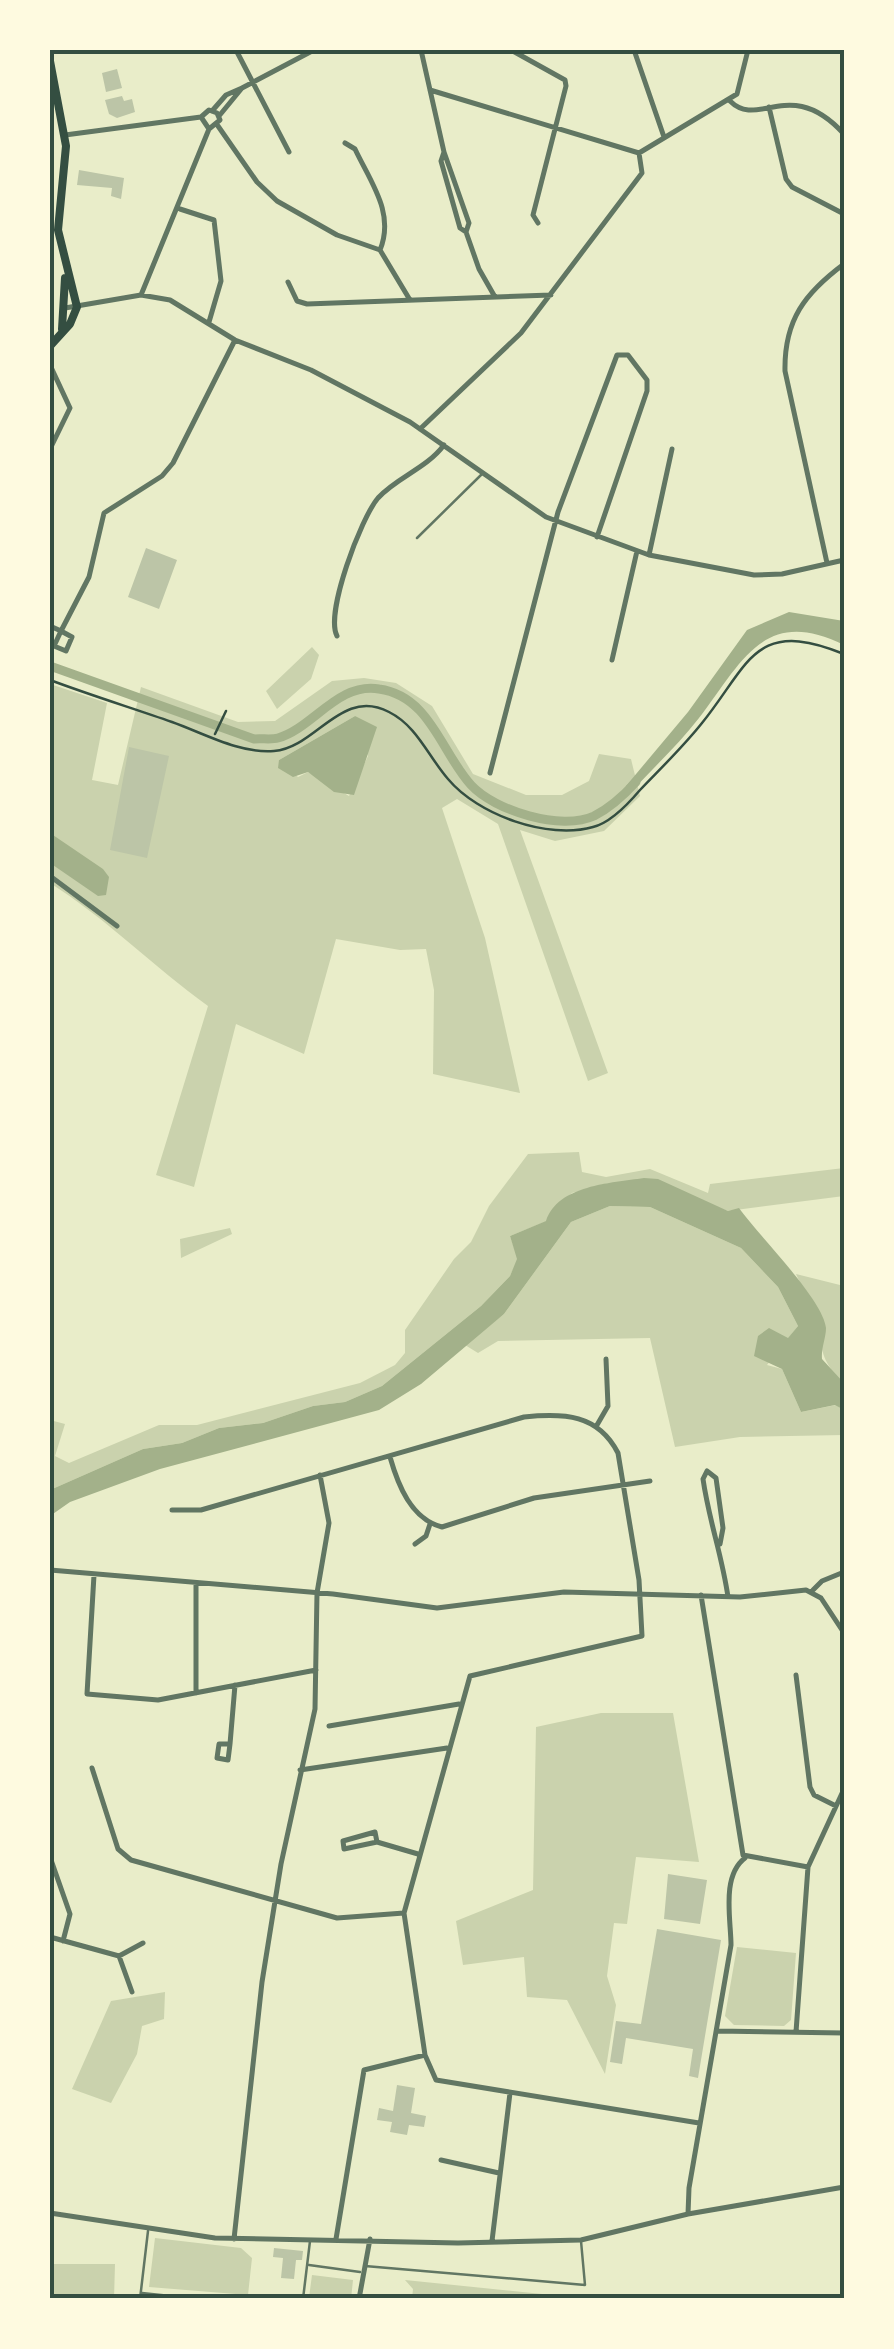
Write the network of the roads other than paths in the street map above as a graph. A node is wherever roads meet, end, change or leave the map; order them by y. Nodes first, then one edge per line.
1 (236, 50) edge
2 (314, 50) edge
3 (421, 50) edge
4 (511, 50) edge
5 (634, 50) edge
6 (748, 50) edge
7 (50, 61) edge
8 (252, 82) junction
9 (242, 88) junction
10 (430, 90) junction
11 (730, 100) junction
12 (769, 107) junction
13 (212, 110) junction
14 (219, 116) junction
15 (201, 117) junction
16 (218, 126) junction
17 (552, 128) junction
18 (209, 129) junction
19 (844, 134) edge
20 (64, 135) junction
21 (664, 137) junction
22 (345, 142) dead end
23 (289, 152) dead end
24 (639, 153) junction
25 (54, 203) edge
26 (180, 210) junction
27 (844, 214) edge
28 (538, 223) dead end
29 (380, 250) junction
30 (844, 264) edge
31 (65, 274) junction
32 (288, 282) dead end
33 (141, 295) junction
34 (551, 296) junction
35 (495, 297) junction
36 (410, 300) junction
37 (77, 307) junction
38 (65, 308) junction
39 (208, 323) junction
40 (62, 332) junction
41 (235, 340) junction
42 (50, 346) edge
43 (50, 365) edge
44 (420, 429) junction
45 (444, 445) junction
46 (50, 449) edge
47 (672, 449) dead end
48 (483, 473) junction
49 (556, 521) junction
50 (597, 537) junction
51 (417, 538) dead end
52 (637, 551) junction
53 (649, 555) junction
54 (844, 560) edge
55 (828, 564) junction
56 (50, 626) edge
57 (338, 636) dead end
58 (612, 660) dead end
59 (490, 773) dead end
60 (50, 876) edge
61 (116, 926) dead end
62 (606, 1359) dead end
63 (597, 1424) junction
64 (389, 1455) junction
65 (320, 1474) junction
66 (650, 1480) dead end
67 (624, 1486) junction
68 (172, 1510) dead end
69 (430, 1524) junction
70 (415, 1544) dead end
71 (720, 1544) junction
72 (50, 1570) edge
73 (844, 1572) edge
74 (94, 1575) junction
75 (196, 1584) junction
76 (813, 1591) junction
77 (318, 1592) junction
78 (640, 1592) junction
79 (701, 1595) junction
80 (728, 1597) junction
81 (844, 1632) edge
82 (317, 1670) junction
83 (796, 1676) dead end
84 (235, 1685) junction
85 (196, 1693) junction
86 (459, 1704) junction
87 (329, 1726) dead end
88 (230, 1744) dead end
89 (447, 1748) junction
90 (92, 1768) dead end
91 (300, 1770) junction
92 (844, 1789) edge
93 (836, 1806) junction
94 (376, 1842) junction
95 (418, 1854) junction
96 (50, 1857) edge
97 (745, 1858) junction
98 (808, 1867) junction
99 (277, 1901) junction
100 (404, 1913) junction
101 (50, 1938) edge
102 (63, 1941) junction
103 (143, 1943) dead end
104 (120, 1956) junction
105 (132, 1992) dead end
106 (717, 2031) junction
107 (796, 2032) junction
108 (844, 2033) edge
109 (425, 2055) junction
110 (510, 2093) junction
111 (699, 2123) junction
112 (440, 2160) dead end
113 (500, 2173) junction
114 (844, 2186) edge
115 (50, 2212) edge
116 (688, 2214) junction
117 (148, 2227) junction
118 (336, 2238) junction
119 (234, 2239) junction
120 (310, 2239) junction
121 (370, 2239) junction
122 (580, 2240) junction
123 (492, 2241) junction
124 (307, 2265) junction
125 (364, 2269) junction
126 (141, 2296) edge
127 (199, 2299) edge
128 (304, 2299) edge
129 (359, 2299) edge

1 - 8 street
2 - 8 street
3 - 10 street
4 - 17 street
5 - 21 street
6 - 11 street
7 - 20 main road
8 - 9 street
8 - 23 street
9 - 13 street
9 - 14 street
10 - 17 street
10 - 35 street
11 - 12 street
11 - 21 street
12 - 19 street
12 - 27 street
13 - 14 street
13 - 15 street
14 - 16 street
15 - 18 street
15 - 20 street
16 - 18 street
16 - 29 street
17 - 24 street
17 - 28 street
18 - 26 street
20 - 25 main road
21 - 24 street
22 - 29 street
24 - 34 street
25 - 31 main road
26 - 33 street
26 - 39 street
29 - 36 street
30 - 55 street
31 - 37 main road
31 - 38 main road
32 - 36 street
33 - 37 street
33 - 39 street
34 - 35 street
34 - 44 street
35 - 36 street
37 - 38 street
37 - 40 main road
38 - 40 main road
39 - 41 street
40 - 42 main road
41 - 44 street
41 - 56 street
43 - 46 street
44 - 45 street
45 - 48 street
45 - 57 street
47 - 53 street
48 - 49 street
48 - 51 lane
49 - 50 street
49 - 50 street
49 - 59 street
50 - 52 street
52 - 53 street
52 - 58 street
53 - 55 street
54 - 55 street
60 - 61 street
62 - 63 street
63 - 64 street
63 - 67 street
64 - 65 street
64 - 69 street
65 - 68 street
65 - 77 street
66 - 67 street
67 - 69 street
67 - 78 street
69 - 70 street
71 - 71 street
71 - 80 street
72 - 74 street
73 - 76 street
74 - 75 street
74 - 85 street
75 - 77 street
75 - 85 street
76 - 80 street
76 - 81 street
77 - 78 street
77 - 82 street
78 - 79 street
78 - 86 street
79 - 80 street
79 - 97 street
82 - 84 street
82 - 91 street
83 - 93 street
84 - 85 street
84 - 88 street
86 - 87 street
86 - 89 street
89 - 91 street
89 - 95 street
90 - 99 street
91 - 99 street
92 - 93 street
93 - 98 street
94 - 94 street
94 - 95 street
95 - 100 street
96 - 102 street
97 - 98 street
97 - 106 street
98 - 107 street
99 - 100 street
99 - 119 street
100 - 109 street
101 - 102 street
102 - 104 street
103 - 104 street
104 - 105 street
106 - 107 street
106 - 111 street
107 - 108 street
109 - 110 street
109 - 118 street
110 - 111 street
110 - 113 street
111 - 116 street
112 - 113 street
113 - 123 street
114 - 116 street
115 - 117 street
116 - 122 street
117 - 119 street
117 - 126 lane
118 - 120 street
118 - 121 street
119 - 120 street
120 - 124 lane
121 - 123 street
121 - 125 street
122 - 123 street
122 - 125 lane
124 - 125 lane
124 - 128 lane
125 - 129 street
126 - 127 lane

